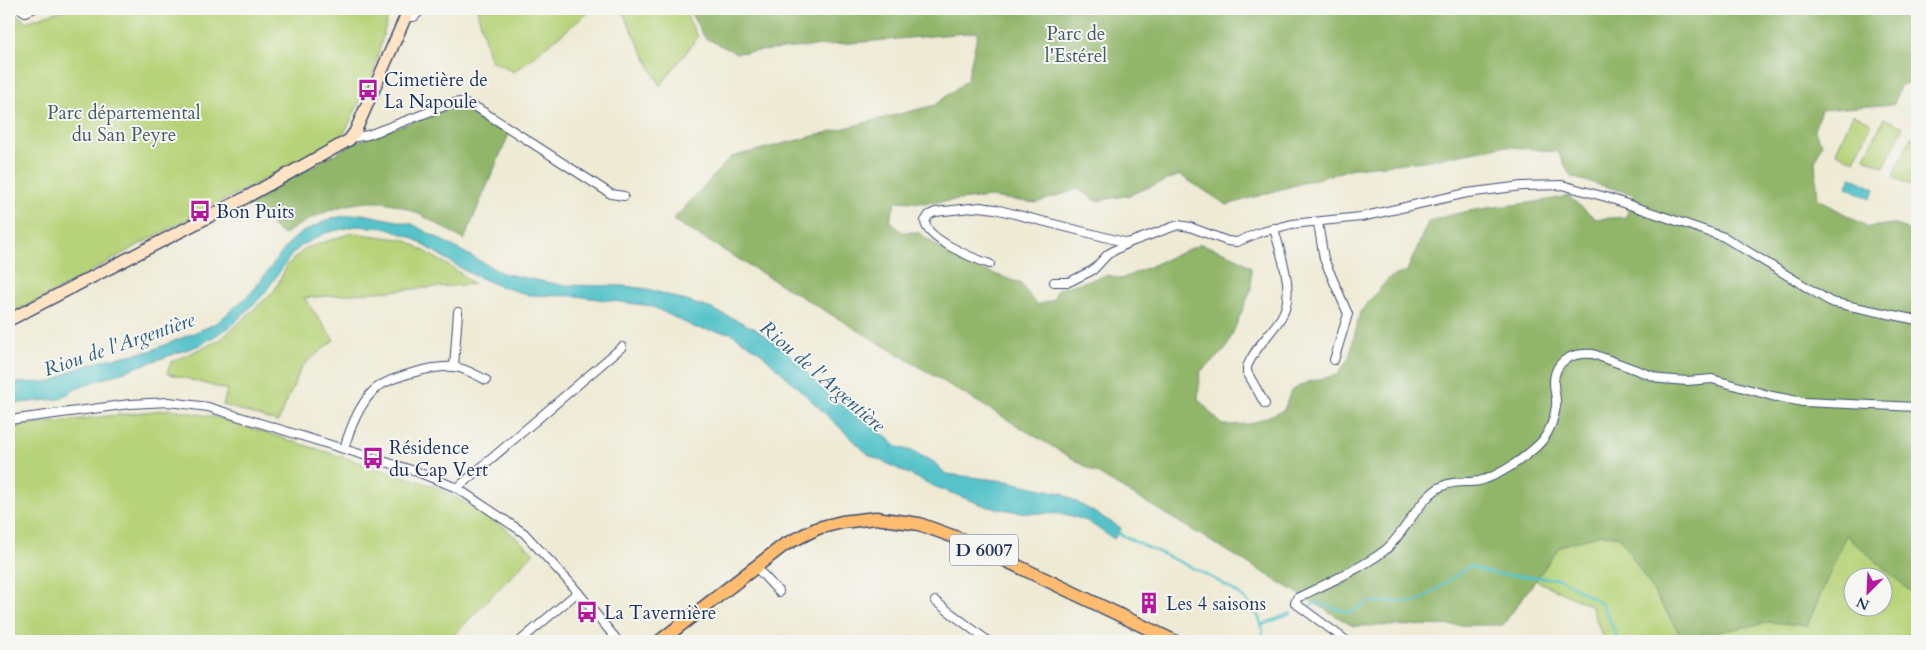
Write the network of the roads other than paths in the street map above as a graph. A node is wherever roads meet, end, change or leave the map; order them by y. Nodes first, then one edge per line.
1 (21, 9) edge
2 (33, 9) edge
3 (422, 9) edge
4 (408, 13) edge
5 (487, 104) dead end
6 (479, 109) junction
7 (351, 138) junction
8 (624, 196) dead end
9 (1318, 222) junction
10 (1274, 228) junction
11 (1128, 243) junction
12 (990, 264) dead end
13 (1054, 282) dead end
14 (458, 312) dead end
15 (9, 320) edge
16 (1917, 320) edge
17 (622, 347) dead end
18 (1334, 360) dead end
19 (454, 367) junction
20 (486, 380) dead end
21 (1265, 404) dead end
22 (1917, 406) edge
23 (9, 420) edge
24 (344, 449) junction
25 (457, 488) junction
26 (755, 566) junction
27 (578, 592) junction
28 (779, 592) dead end
29 (935, 601) dead end
30 (520, 641) edge
31 (618, 641) edge
32 (660, 641) edge
33 (988, 641) edge
34 (1174, 641) edge
35 (1347, 641) edge

1 - 2 street
3 - 4 street
4 - 7 main road
5 - 6 street
6 - 7 street
6 - 8 street
7 - 15 main road
9 - 10 street
9 - 16 street
9 - 18 street
10 - 11 street
10 - 21 street
11 - 12 street
11 - 13 street
14 - 19 street
17 - 25 street
19 - 20 street
19 - 24 street
22 - 35 street
23 - 24 street
24 - 25 street
25 - 27 street
26 - 28 street
26 - 32 main road, D 6007
26 - 34 main road, D 6007
27 - 30 street
27 - 31 street
29 - 33 street

